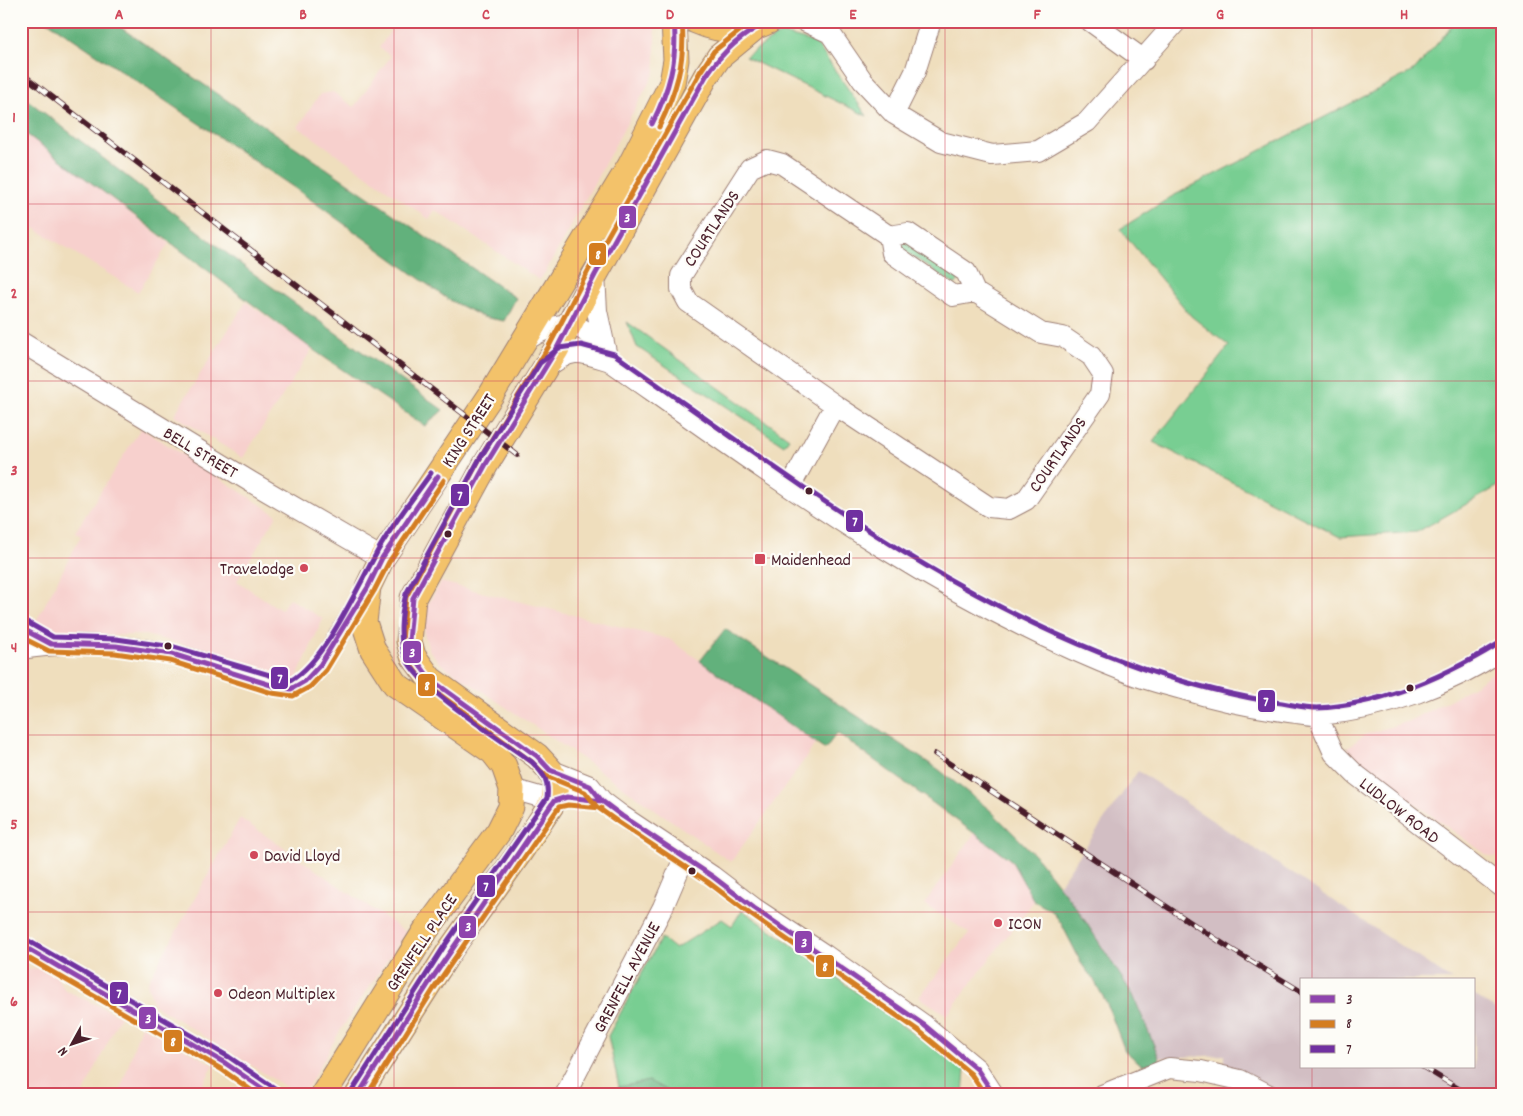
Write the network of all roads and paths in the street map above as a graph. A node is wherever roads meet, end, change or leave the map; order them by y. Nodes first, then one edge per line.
1 (674, 21) edge
2 (696, 21) edge
3 (804, 21) edge
4 (931, 21) edge
5 (1090, 21) edge
6 (1177, 21) edge
7 (761, 25) edge
8 (828, 27) edge
9 (1144, 60) junction
10 (894, 114) junction
11 (594, 275) junction
12 (569, 326) junction
13 (525, 341) junction
14 (21, 342) edge
15 (607, 354) junction
16 (546, 368) junction
17 (835, 405) junction
18 (790, 487) junction
19 (382, 558) junction
20 (368, 587) junction
21 (21, 628) edge
22 (51, 644) junction
23 (21, 649) edge
24 (1502, 650) edge
25 (1317, 715) junction
26 (550, 770) junction
27 (512, 789) junction
28 (554, 801) junction
29 (602, 801) junction
30 (684, 858) junction
31 (1502, 887) edge
32 (21, 945) edge
33 (358, 1094) edge
34 (272, 1095) edge
35 (323, 1095) edge
36 (565, 1095) edge
37 (994, 1095) edge
38 (1102, 1095) edge
39 (1269, 1095) edge

1 - 13 main road, KING STREET
2 - 7 main road
3 - 8 street
4 - 10 street
5 - 9 street
6 - 9 street
7 - 11 main road, KING STREET
8 - 10 street
9 - 10 street
11 - 12 main road, KING STREET
11 - 15 street
12 - 13 street
12 - 15 street
12 - 16 main road, KING STREET
13 - 19 main road, KING STREET
14 - 19 street, BELL STREET
15 - 16 street
15 - 18 street
16 - 26 main road, KING STREET
17 - 17 street, COURTLANDS
17 - 18 street
18 - 25 street
19 - 20 main road, KING STREET
20 - 22 street, KING STREET
20 - 27 main road
21 - 22 street
22 - 23 street
24 - 25 street
25 - 31 street, LUDLOW ROAD
26 - 28 main road
26 - 29 street
27 - 28 street
27 - 35 main road, GRENFELL PLACE
28 - 29 street
28 - 33 main road, GRENFELL PLACE
29 - 30 street
30 - 36 street, GRENFELL AVENUE
30 - 37 street
32 - 34 street
38 - 39 street

